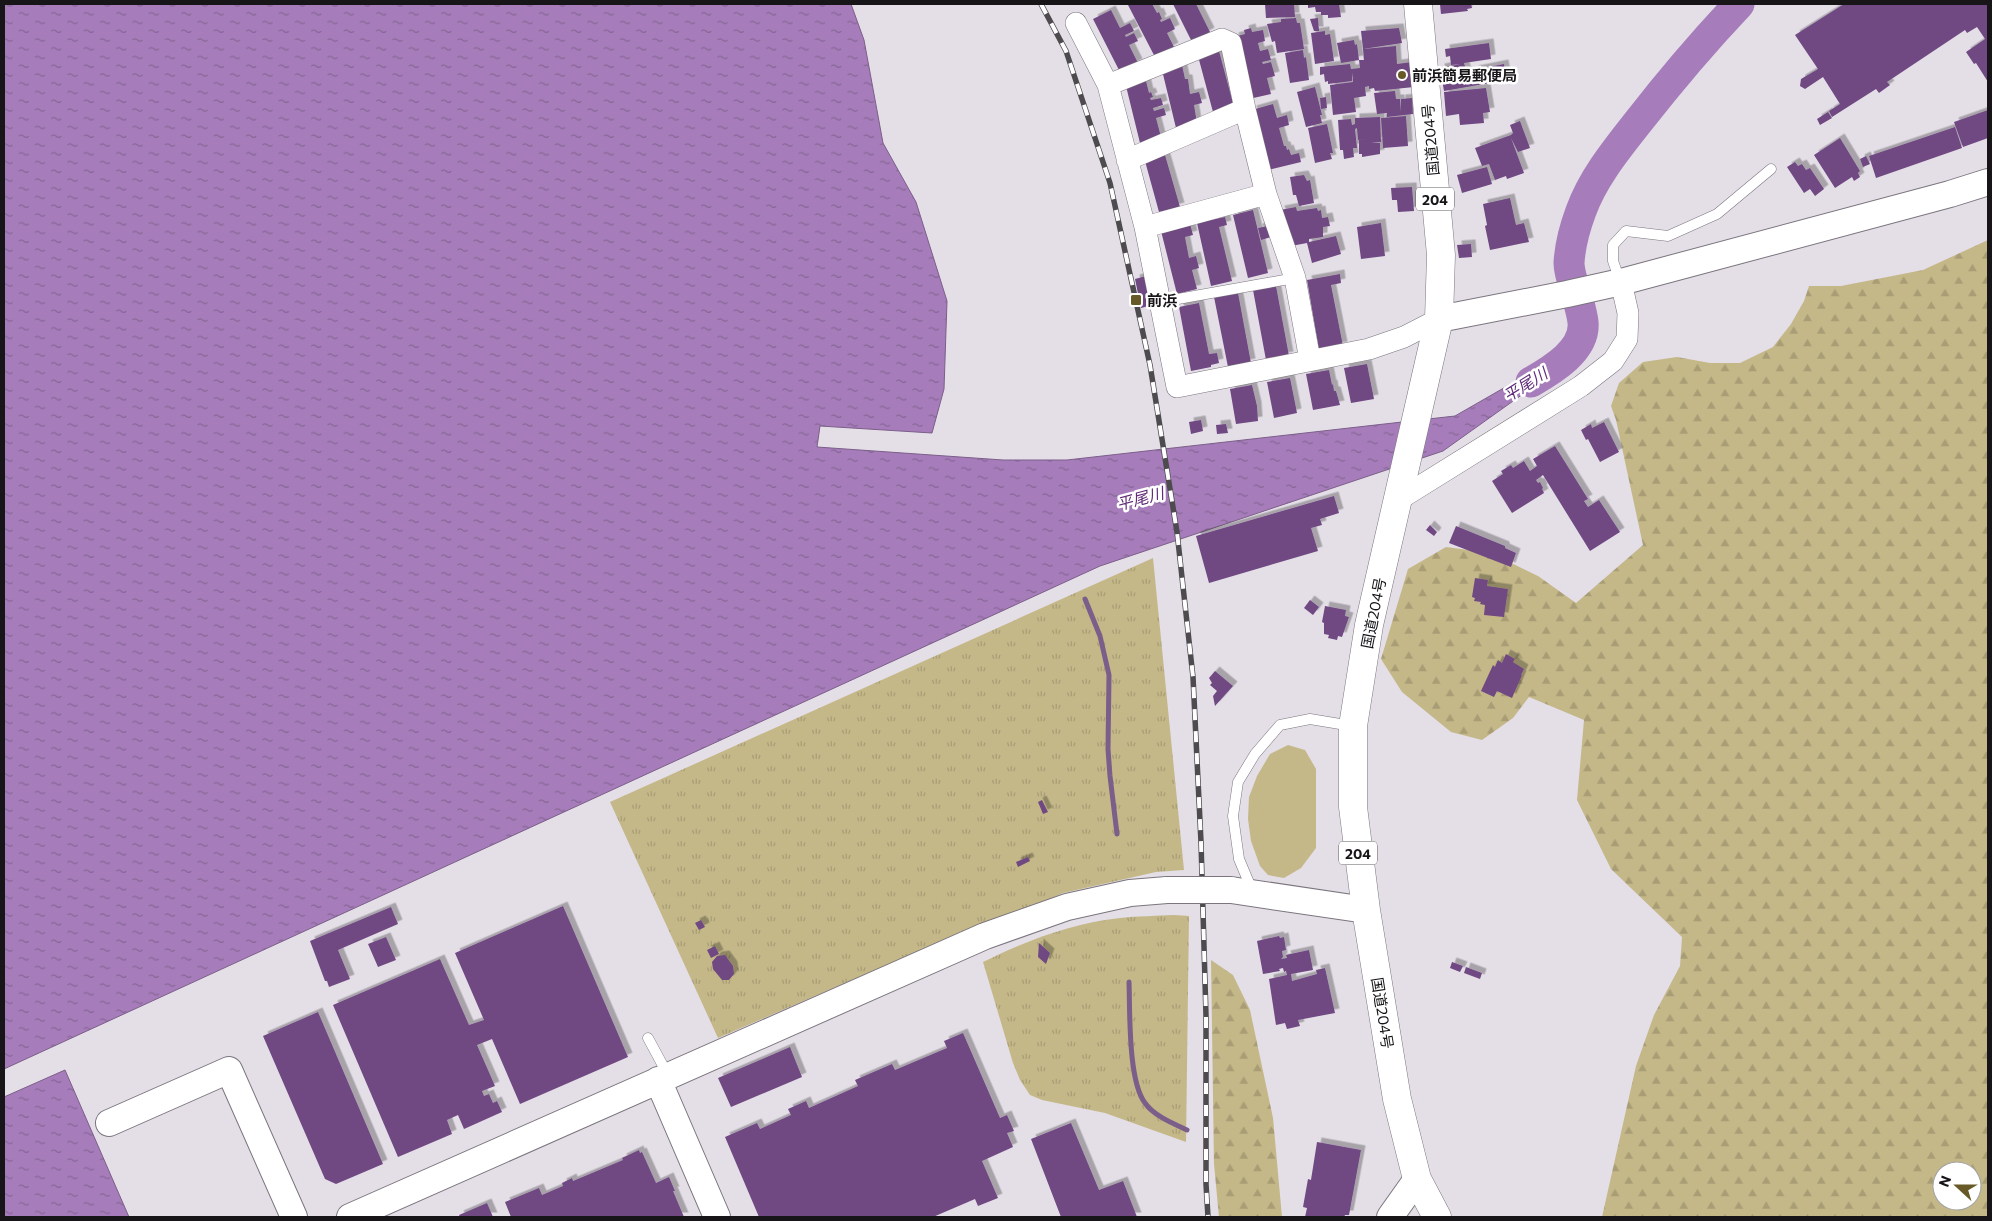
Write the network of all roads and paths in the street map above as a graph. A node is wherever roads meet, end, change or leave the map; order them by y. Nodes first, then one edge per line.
1 (1418, 4) edge
2 (1076, 23) dead end
3 (1108, 85) junction
4 (1245, 109) junction
5 (1127, 160) junction
6 (1772, 169) dead end
7 (1988, 182) edge
8 (1266, 194) junction
9 (1146, 227) junction
10 (1295, 278) junction
11 (1612, 284) junction
12 (1161, 302) junction
13 (1439, 319) junction
14 (1310, 360) junction
15 (1400, 492) junction
16 (1353, 726) junction
17 (1242, 892) junction
18 (1366, 910) junction
19 (648, 1038) dead end
20 (663, 1078) junction
21 (108, 1122) dead end
22 (1418, 1179) junction
23 (294, 1217) edge
24 (350, 1217) edge
25 (717, 1217) edge
26 (1390, 1217) edge
27 (1437, 1217) edge

1 - 13 highway, 国道204号 / 204
2 - 3 street
3 - 4 street
3 - 5 street
4 - 5 street
4 - 8 street
5 - 9 street
6 - 11 lane
7 - 11 street
8 - 9 street
8 - 10 street
9 - 12 street
10 - 12 lane
10 - 14 street
11 - 13 street
11 - 15 street
12 - 14 street
13 - 14 street
13 - 15 highway, 国道204号 / 204
15 - 16 highway, 国道204号 / 204
16 - 17 lane
16 - 18 highway, 国道204号 / 204
17 - 18 street
17 - 20 street, bridge
18 - 22 highway, 国道204号 / 204
19 - 20 lane
20 - 24 street
20 - 25 street
21 - 23 street
22 - 26 street
22 - 27 highway, 国道204号 / 204

